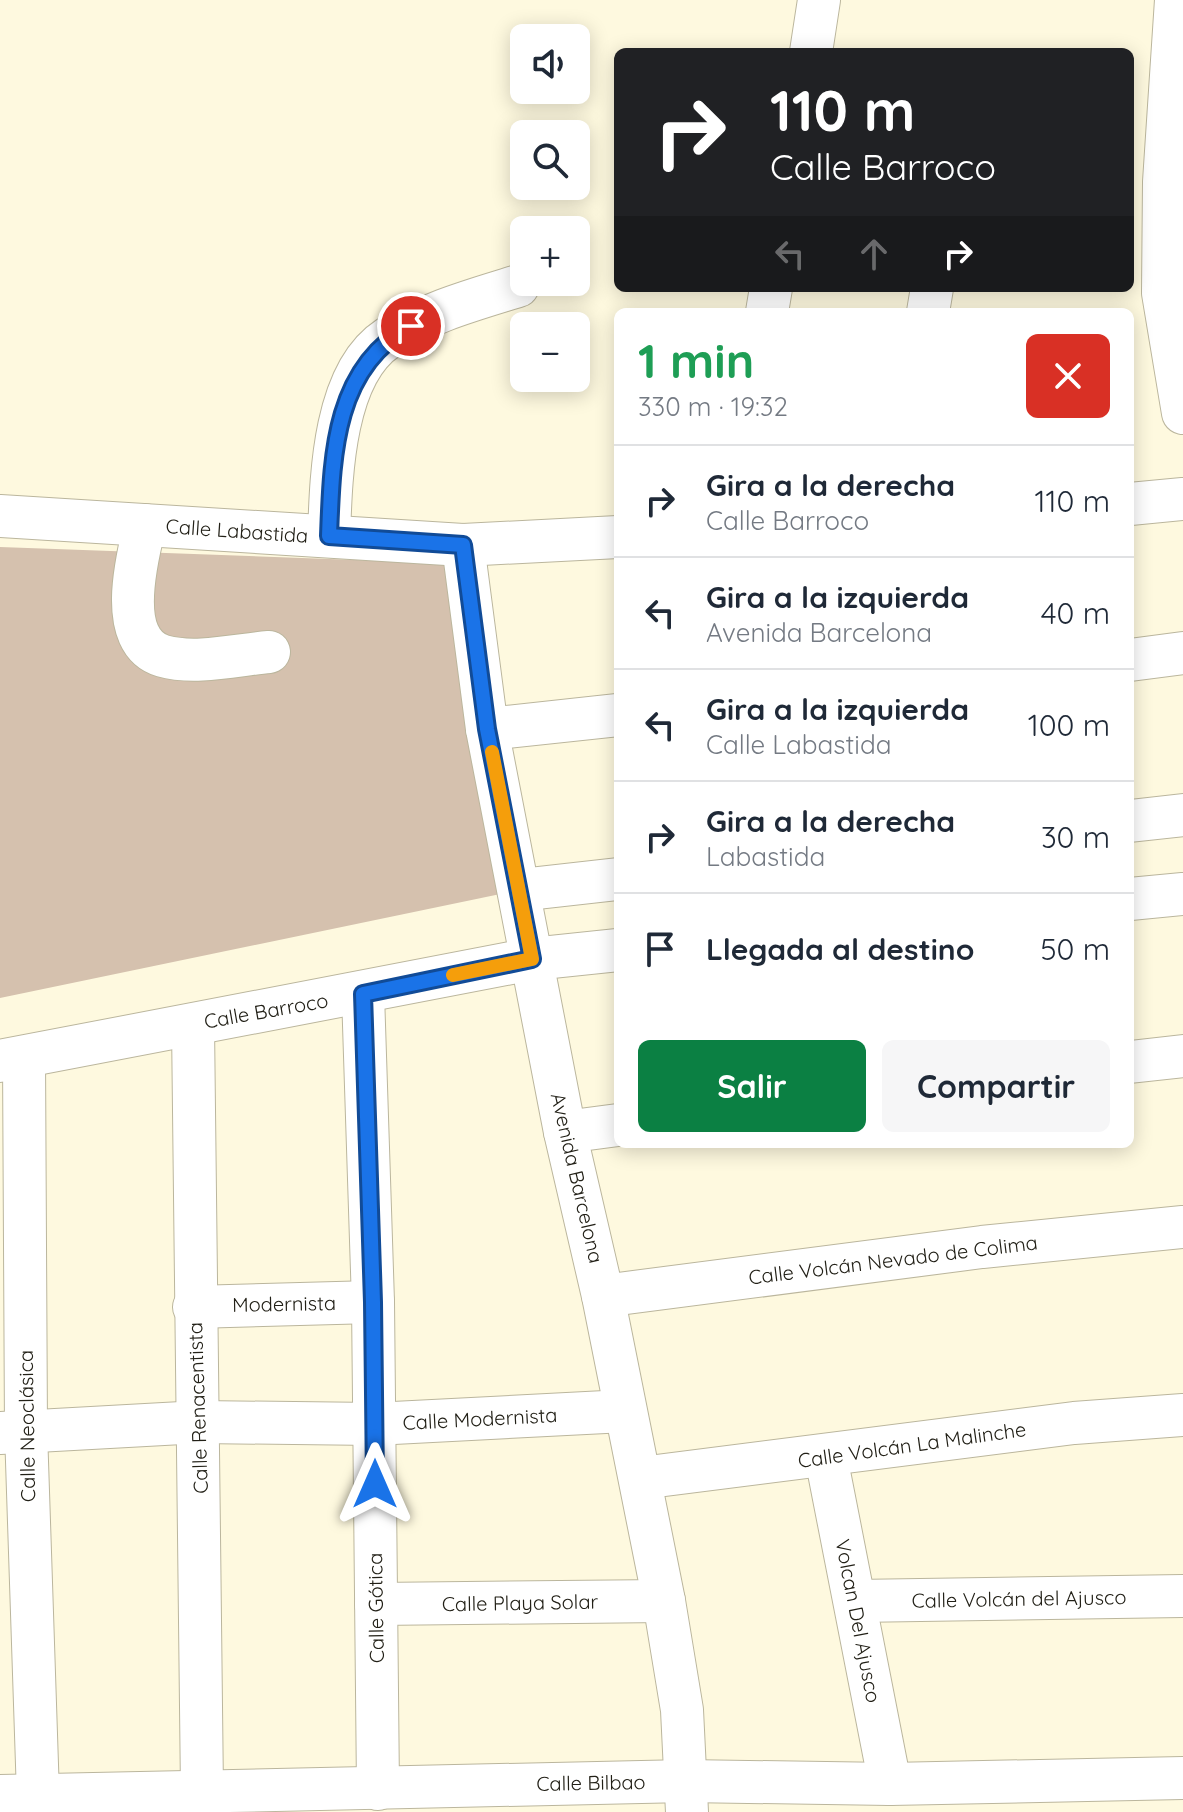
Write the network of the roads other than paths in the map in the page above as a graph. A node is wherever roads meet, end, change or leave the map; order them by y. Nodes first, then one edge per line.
1 (819, 0) edge
2 (1176, 0) edge
3 (812, 48) edge
4 (510, 289) edge
5 (1183, 413) edge
6 (1183, 499) edge
7 (1134, 504) edge
8 (0, 516) edge
9 (145, 525) junction
10 (329, 536) junction
11 (614, 537) edge
12 (463, 545) junction
13 (269, 652) dead end
14 (1183, 653) edge
15 (1134, 659) edge
16 (614, 715) edge
17 (487, 729) junction
18 (1183, 815) edge
19 (1134, 821) edge
20 (614, 879) edge
21 (520, 890) junction
22 (1183, 894) edge
23 (1134, 899) edge
24 (614, 950) edge
25 (532, 959) junction
26 (363, 994) junction
27 (193, 1025) junction
28 (1183, 1056) edge
29 (12, 1059) edge
30 (1134, 1062) edge
31 (614, 1126) edge
32 (565, 1132) junction
33 (1183, 1227) edge
34 (603, 1296) junction
35 (373, 1302) junction
36 (194, 1307) junction
37 (625, 1411) junction
38 (1183, 1415) edge
39 (200, 1422) junction
40 (374, 1424) junction
41 (13, 1432) edge
42 (826, 1457) junction
43 (641, 1478) junction
44 (1183, 1596) edge
45 (664, 1601) junction
46 (855, 1601) junction
47 (376, 1604) junction
48 (1183, 1778) edge
49 (890, 1784) junction
50 (378, 1789) junction
51 (202, 1791) junction
52 (19, 1795) edge
53 (686, 1796) edge
54 (1036, 1796) edge
55 (482, 1798) edge
56 (299, 1800) edge

1 - 3 street
2 - 5 street
4 - 10 street
6 - 7 street
8 - 9 street, Calle Labastida
9 - 10 street, Calle Labastida
9 - 13 street
10 - 12 street, Calle Labastida
11 - 12 street, Calle Labastida
12 - 17 street, Avenida Barcelona
14 - 15 street
16 - 17 street
17 - 21 street, Avenida Barcelona
18 - 19 street
20 - 21 street
21 - 25 street, Avenida Barcelona
22 - 23 street
24 - 25 street, Calle Barroco
25 - 26 street, Calle Barroco
25 - 32 street, Avenida Barcelona
26 - 27 street, Calle Barroco
26 - 35 street, Calle Gótica
27 - 29 street, Calle Barroco
27 - 36 street, Calle Renacentista
28 - 30 street
29 - 41 street, Calle Neoclásica
31 - 32 street
32 - 34 street, Avenida Barcelona
33 - 34 street, Calle Volcán Nevado de Colima
34 - 37 street, Avenida Barcelona
35 - 36 street, Modernista
35 - 40 street, Calle Gótica
36 - 39 street, Calle Renacentista
37 - 40 street, Calle Modernista
37 - 43 street, Avenida Barcelona
38 - 42 street, Calle Volcán La Malinche
39 - 40 street, Calle Modernista
39 - 41 street, Calle Modernista
39 - 51 street, Calle Renacentista
40 - 47 street, Calle Gótica
41 - 52 street, Calle Neoclásica
42 - 43 street, Calle Volcán La Malinche
42 - 46 street, Volcan Del Ajusco
43 - 45 street, Avenida Barcelona
44 - 46 street, Calle Volcán del Ajusco
45 - 47 street, Calle Playa Solar
45 - 53 street, Avenida Barcelona
46 - 49 street, Volcan Del Ajusco
47 - 50 street, Calle Gótica
48 - 54 street, Calle Bilbao
49 - 53 street, Calle Bilbao
49 - 54 street, Calle Bilbao
50 - 55 street, Calle Bilbao
50 - 56 street, Calle Bilbao
51 - 52 street, Calle Bilbao
51 - 56 street, Calle Bilbao
53 - 55 street, Calle Bilbao

